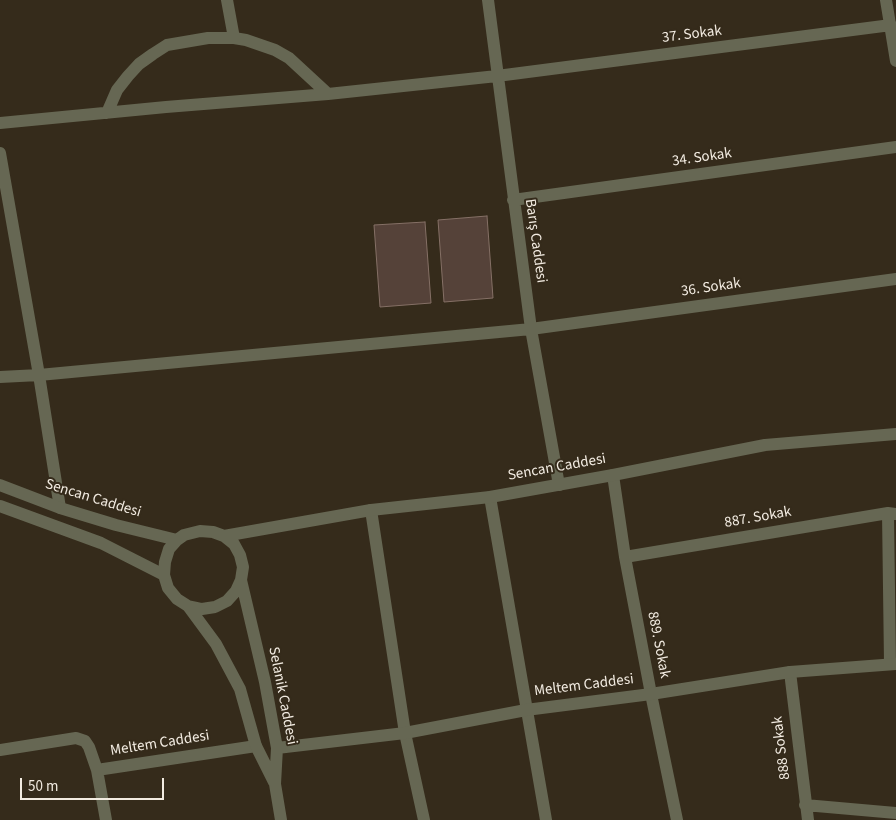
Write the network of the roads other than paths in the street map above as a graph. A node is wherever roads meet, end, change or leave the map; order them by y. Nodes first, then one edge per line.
1 (227, 0) edge
2 (488, 0) edge
3 (886, 0) edge
4 (891, 25) junction
5 (234, 38) junction
6 (896, 62) edge
7 (497, 76) junction
8 (328, 94) junction
9 (107, 113) junction
10 (0, 123) edge
11 (896, 147) edge
12 (0, 153) edge
13 (513, 200) junction
14 (896, 280) edge
15 (531, 329) junction
16 (39, 375) junction
17 (0, 377) edge
18 (896, 434) edge
19 (614, 475) junction
20 (0, 485) edge
21 (559, 485) junction
22 (490, 496) junction
23 (0, 506) edge
24 (60, 508) junction
25 (371, 510) junction
26 (892, 513) edge
27 (224, 536) junction
28 (177, 540) junction
29 (626, 557) junction
30 (164, 575) junction
31 (241, 580) junction
32 (188, 606) junction
33 (893, 664) edge
34 (790, 672) junction
35 (651, 694) junction
36 (526, 710) junction
37 (405, 733) junction
38 (256, 746) junction
39 (277, 748) junction
40 (0, 750) edge
41 (96, 770) junction
42 (276, 784) junction
43 (805, 805) junction
44 (896, 813) edge
45 (106, 820) edge
46 (281, 820) edge
47 (424, 820) edge
48 (546, 820) edge
49 (677, 820) edge
50 (808, 820) edge

1 - 5 street
2 - 7 street, Barış Caddesi
3 - 4 street
4 - 6 street
4 - 7 street, 37. Sokak
5 - 8 street
5 - 9 street
7 - 8 street, 37. Sokak
7 - 13 street, Barış Caddesi
8 - 9 street, 37. Sokak
9 - 10 street, 37. Sokak
11 - 13 street, 34. Sokak
12 - 16 street
13 - 15 street, Barış Caddesi
14 - 15 street, 36. Sokak
15 - 16 street, 36. Sokak
15 - 21 street, Barış Caddesi
16 - 17 street, 36. Sokak
16 - 24 street
18 - 19 street, Sencan Caddesi
19 - 21 street, Sencan Caddesi
19 - 29 street, 889. Sokak
20 - 24 street, Sencan Caddesi
21 - 22 street, Sencan Caddesi
22 - 25 street, Sencan Caddesi
22 - 36 street
23 - 30 street
24 - 28 street, Sencan Caddesi
25 - 27 street, Sencan Caddesi
25 - 37 street
26 - 29 street, 887. Sokak
26 - 33 street
27 - 28 street
27 - 31 street
28 - 30 street
29 - 35 street, 889. Sokak
30 - 32 street
31 - 32 street
31 - 39 street, Selanik Caddesi
32 - 38 street
33 - 34 street, Meltem Caddesi
34 - 35 street, Meltem Caddesi
34 - 43 street, 888 Sokak
35 - 36 street, Meltem Caddesi
35 - 49 street, 889. Sokak
36 - 37 street, Meltem Caddesi
36 - 48 street
37 - 39 street, Meltem Caddesi
37 - 47 street
38 - 41 street, Meltem Caddesi
38 - 42 street
39 - 42 street, Selanik Caddesi
40 - 41 street, Meltem Caddesi
41 - 45 street
42 - 46 street, Selanik Caddesi
43 - 44 street
43 - 50 street, 888 Sokak

